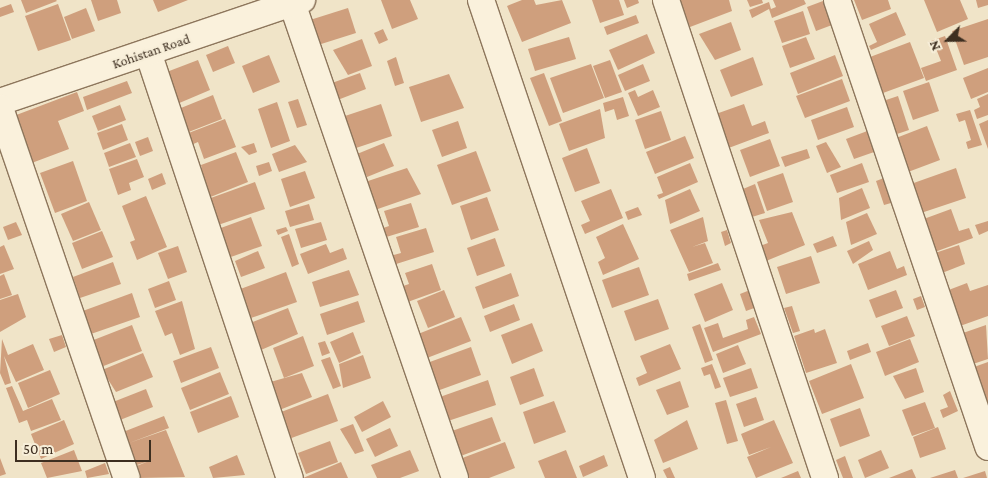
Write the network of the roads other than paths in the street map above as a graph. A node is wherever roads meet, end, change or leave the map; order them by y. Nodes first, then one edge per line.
1 (481, 0) edge
2 (666, 0) edge
3 (837, 0) edge
4 (297, 2) edge
5 (148, 52) junction
6 (0, 102) edge
7 (0, 108) edge
8 (988, 447) edge
9 (127, 478) edge
10 (290, 478) edge
11 (455, 478) edge
12 (642, 478) edge
13 (825, 478) edge

1 - 12 street
2 - 13 street
3 - 8 street
4 - 5 street, Kohistan Road
4 - 11 street
5 - 6 street, Kohistan Road
5 - 10 street
7 - 9 street

